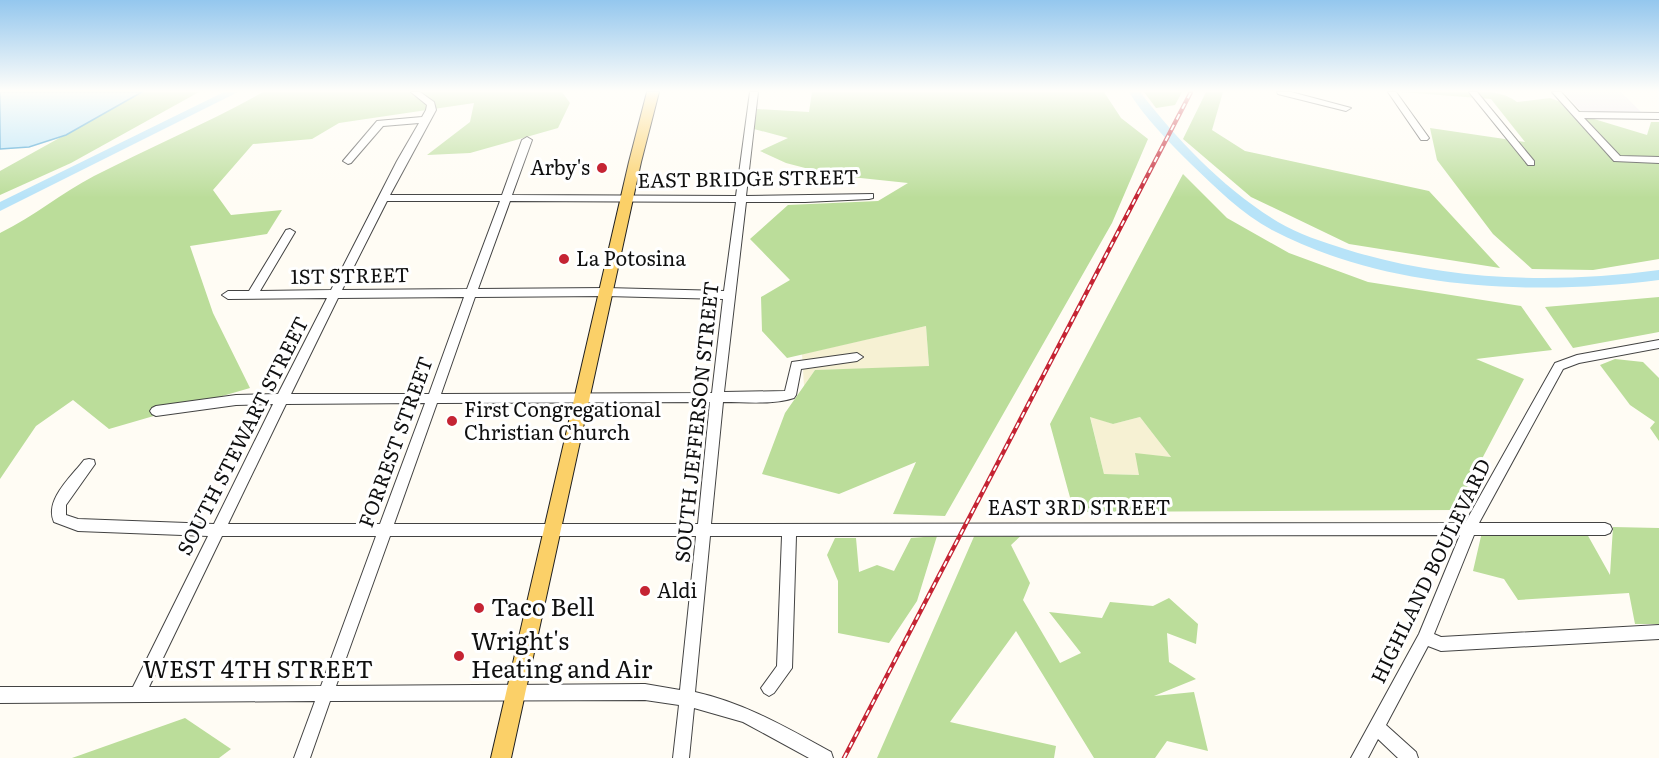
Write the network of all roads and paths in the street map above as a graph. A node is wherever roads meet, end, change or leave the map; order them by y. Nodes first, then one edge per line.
1 (376, 127) edge
2 (421, 127) edge
3 (644, 127) edge
4 (750, 127) edge
5 (1417, 127) edge
6 (1502, 127) edge
7 (1589, 127) edge
8 (1424, 138) dead end
9 (526, 140) dead end
10 (1659, 160) edge
11 (348, 161) dead end
12 (1532, 163) dead end
13 (869, 196) dead end
14 (385, 198) junction
15 (506, 198) junction
16 (627, 198) junction
17 (742, 199) junction
18 (290, 232) dead end
19 (606, 292) junction
20 (471, 293) junction
21 (228, 295) dead end
22 (252, 295) junction
23 (730, 295) junction
24 (335, 296) junction
25 (1659, 344) edge
26 (857, 357) dead end
27 (717, 398) junction
28 (282, 399) junction
29 (432, 399) junction
30 (582, 399) junction
31 (156, 411) dead end
32 (89, 464) dead end
33 (1470, 527) junction
34 (705, 528) junction
35 (385, 529) junction
36 (552, 529) junction
37 (1605, 529) dead end
38 (217, 530) junction
39 (789, 530) junction
40 (1659, 632) edge
41 (1425, 638) junction
42 (769, 688) dead end
43 (138, 693) junction
44 (325, 693) junction
45 (516, 693) junction
46 (0, 695) edge
47 (686, 697) junction
48 (1376, 726) junction
49 (302, 758) edge
50 (501, 758) edge
51 (681, 758) edge
52 (825, 758) edge
53 (1359, 758) edge
54 (1410, 758) edge

1 - 11 street
2 - 14 street, SOUTH STEWART STREET
3 - 16 main road
4 - 17 street, SOUTH JEFFERSON STREET
5 - 8 street
6 - 12 street
7 - 10 street
9 - 15 street, FORREST STREET
13 - 17 street, EAST BRIDGE STREET
14 - 15 street, EAST BRIDGE STREET
14 - 24 street, SOUTH STEWART STREET
15 - 16 street, EAST BRIDGE STREET
15 - 20 street, FORREST STREET
16 - 17 street, EAST BRIDGE STREET
16 - 19 main road
17 - 23 street, SOUTH JEFFERSON STREET
18 - 22 street
19 - 20 street, 1ST STREET
19 - 23 street, 1ST STREET
19 - 30 main road
20 - 24 street, 1ST STREET
20 - 29 street, FORREST STREET
21 - 22 street, 1ST STREET
22 - 24 street, 1ST STREET
23 - 27 street, SOUTH JEFFERSON STREET
24 - 28 street, SOUTH STEWART STREET
25 - 33 street, HIGHLAND BOULEVARD
26 - 27 street
27 - 30 street
27 - 34 street, SOUTH JEFFERSON STREET
28 - 29 street
28 - 31 street
28 - 38 street, SOUTH STEWART STREET
29 - 30 street
29 - 35 street, FORREST STREET
30 - 36 main road
32 - 38 street, EAST 3RD STREET
33 - 37 street, EAST 3RD STREET
33 - 39 street, EAST 3RD STREET
33 - 41 street, HIGHLAND BOULEVARD
34 - 36 street, EAST 3RD STREET
34 - 39 street, EAST 3RD STREET
34 - 47 street, SOUTH JEFFERSON STREET
35 - 36 street, EAST 3RD STREET
35 - 38 street, EAST 3RD STREET
35 - 44 street, FORREST STREET
36 - 45 main road
38 - 43 street, SOUTH STEWART STREET
39 - 42 street
40 - 41 street
41 - 48 street, HIGHLAND BOULEVARD
43 - 44 street, WEST 4TH STREET
43 - 46 street, WEST 4TH STREET
44 - 45 street, WEST 4TH STREET
44 - 49 street, FORREST STREET
45 - 47 street, WEST 4TH STREET
45 - 50 main road
47 - 51 street, SOUTH JEFFERSON STREET
47 - 52 street, WEST 4TH STREET
48 - 53 street, HIGHLAND BOULEVARD
48 - 54 street

